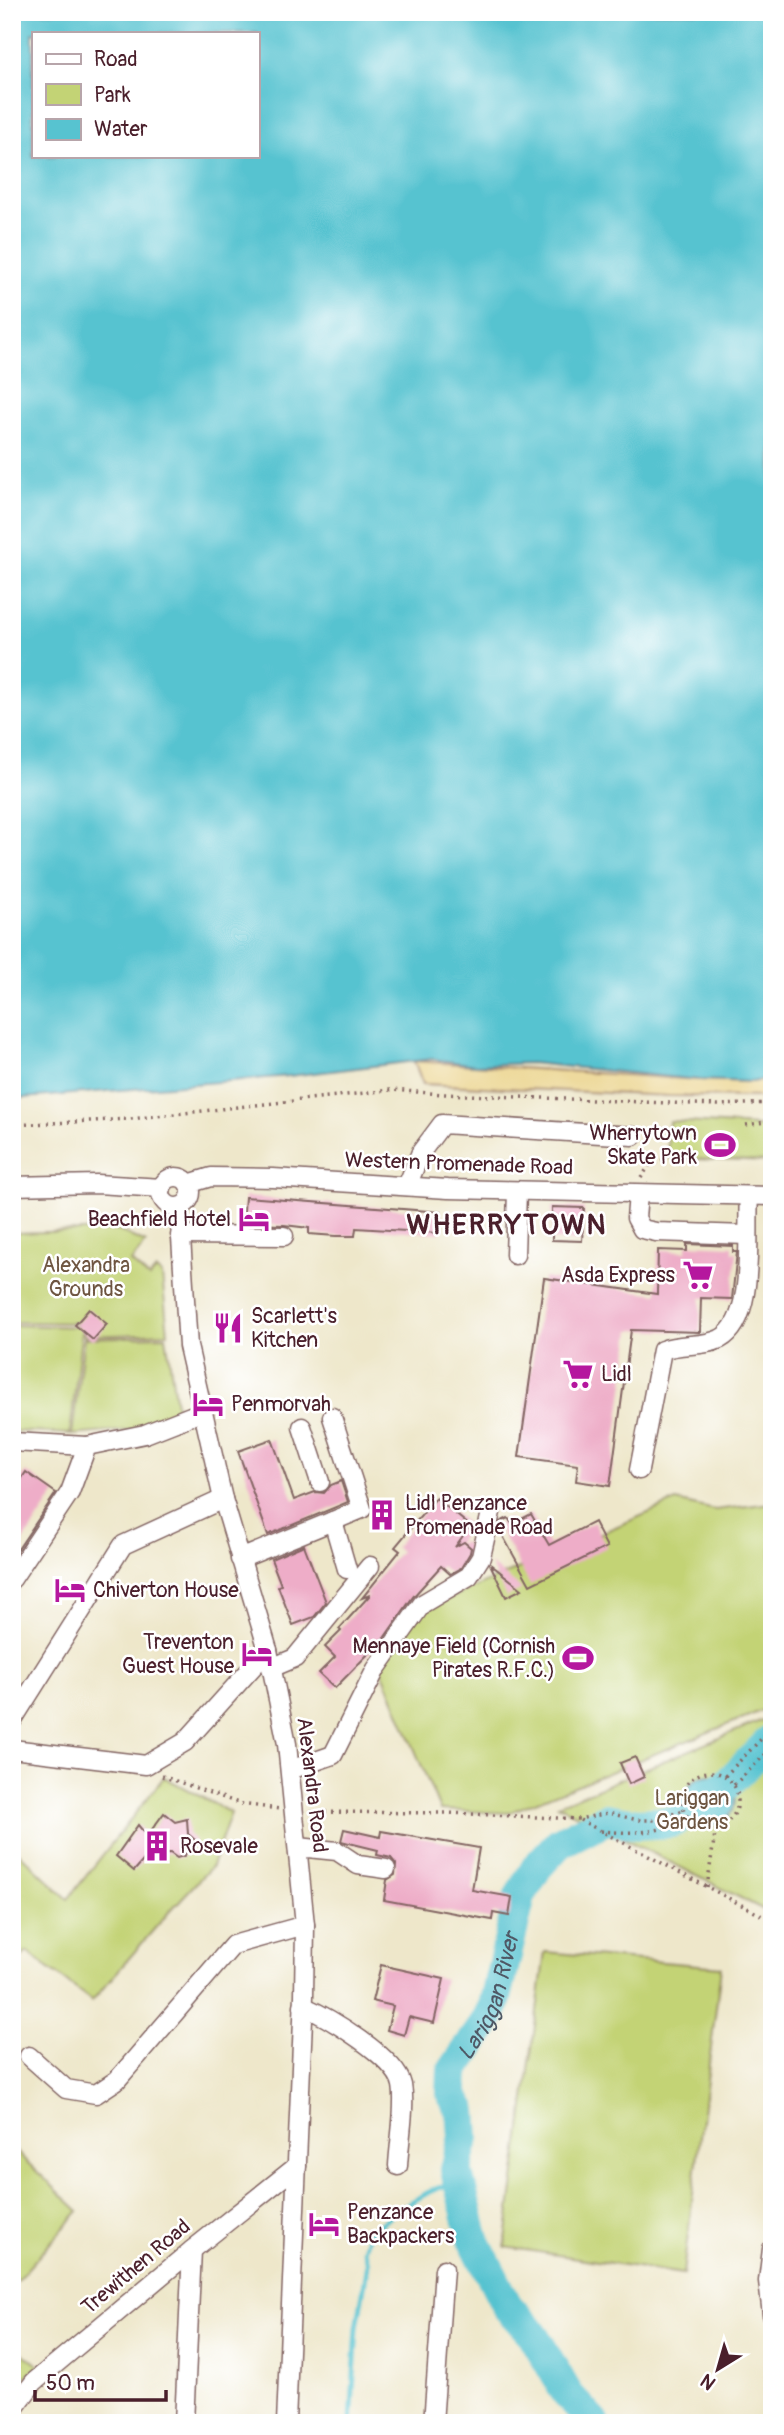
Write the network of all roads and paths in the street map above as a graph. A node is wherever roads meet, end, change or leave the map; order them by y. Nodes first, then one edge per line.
1 (772, 1103) edge
2 (772, 1121) edge
3 (12, 1125) edge
4 (746, 1125) dead end
5 (633, 1136) dead end
6 (667, 1158) dead end
7 (188, 1184) junction
8 (12, 1186) edge
9 (407, 1186) junction
10 (162, 1188) junction
11 (517, 1191) junction
12 (638, 1194) junction
13 (749, 1196) junction
14 (772, 1196) edge
15 (178, 1207) junction
16 (180, 1235) junction
17 (284, 1236) dead end
18 (747, 1236) junction
19 (515, 1255) dead end
20 (201, 1412) junction
21 (332, 1417) dead end
22 (302, 1427) dead end
23 (341, 1443) junction
24 (14, 1446) edge
25 (88, 1447) junction
26 (311, 1453) junction
27 (639, 1470) dead end
28 (320, 1482) dead end
29 (223, 1499) junction
30 (491, 1512) dead end
31 (333, 1521) junction
32 (240, 1559) junction
33 (370, 1566) dead end
34 (347, 1569) dead end
35 (12, 1579) edge
36 (268, 1650) junction
37 (271, 1668) junction
38 (12, 1721) edge
39 (772, 1728) edge
40 (772, 1748) edge
41 (12, 1749) edge
42 (146, 1765) junction
43 (290, 1770) junction
44 (727, 1777) junction
45 (733, 1784) junction
46 (295, 1811) junction
47 (687, 1815) junction
48 (579, 1819) junction
49 (716, 1827) junction
50 (599, 1830) junction
51 (298, 1847) junction
52 (386, 1869) dead end
53 (707, 1887) junction
54 (772, 1921) edge
55 (305, 1925) junction
56 (303, 2006) junction
57 (29, 2056) dead end
58 (297, 2165) junction
59 (398, 2166) dead end
60 (772, 2249) edge
61 (192, 2250) junction
62 (444, 2269) dead end
63 (772, 2315) edge
64 (12, 2411) edge
65 (184, 2423) edge
66 (286, 2423) edge
67 (433, 2423) edge

1 - 3 path
2 - 4 path
5 - 9 street
6 - 12 path
7 - 9 street, Western Promenade Road
7 - 10 street
7 - 15 street
8 - 10 street
9 - 11 street, Western Promenade Road
10 - 15 street
11 - 12 street, Western Promenade Road
11 - 19 street
12 - 13 street, Western Promenade Road
12 - 18 street
13 - 14 street, Western Promenade Road
13 - 18 street
15 - 16 street, Alexandra Road
16 - 17 street
16 - 20 street, Alexandra Road
18 - 27 street
20 - 25 street
20 - 29 street, Alexandra Road
21 - 23 street
22 - 26 street
23 - 26 street
23 - 31 street
24 - 25 street
25 - 35 street
26 - 28 street
29 - 32 street, Alexandra Road
29 - 38 street
30 - 43 street
31 - 32 street
31 - 34 street
32 - 36 street, Alexandra Road
33 - 37 street
36 - 37 street, Alexandra Road
36 - 42 street
37 - 43 street, Alexandra Road
39 - 44 path
40 - 45 path
41 - 42 street
42 - 46 path
43 - 46 street, Alexandra Road
44 - 45 path
44 - 47 path
45 - 49 path
46 - 48 path
46 - 51 street, Alexandra Road
47 - 48 path
47 - 49 path
47 - 50 path
48 - 50 path
49 - 53 path
50 - 53 path
51 - 52 street
51 - 55 street, Alexandra Road
53 - 54 path
55 - 56 street, Alexandra Road
55 - 57 street
56 - 58 street, Alexandra Road
56 - 59 street
58 - 61 street, Trewithen Road
58 - 66 street, Alexandra Road
60 - 63 street
61 - 64 street, Trewithen Road
61 - 65 street
62 - 67 street

